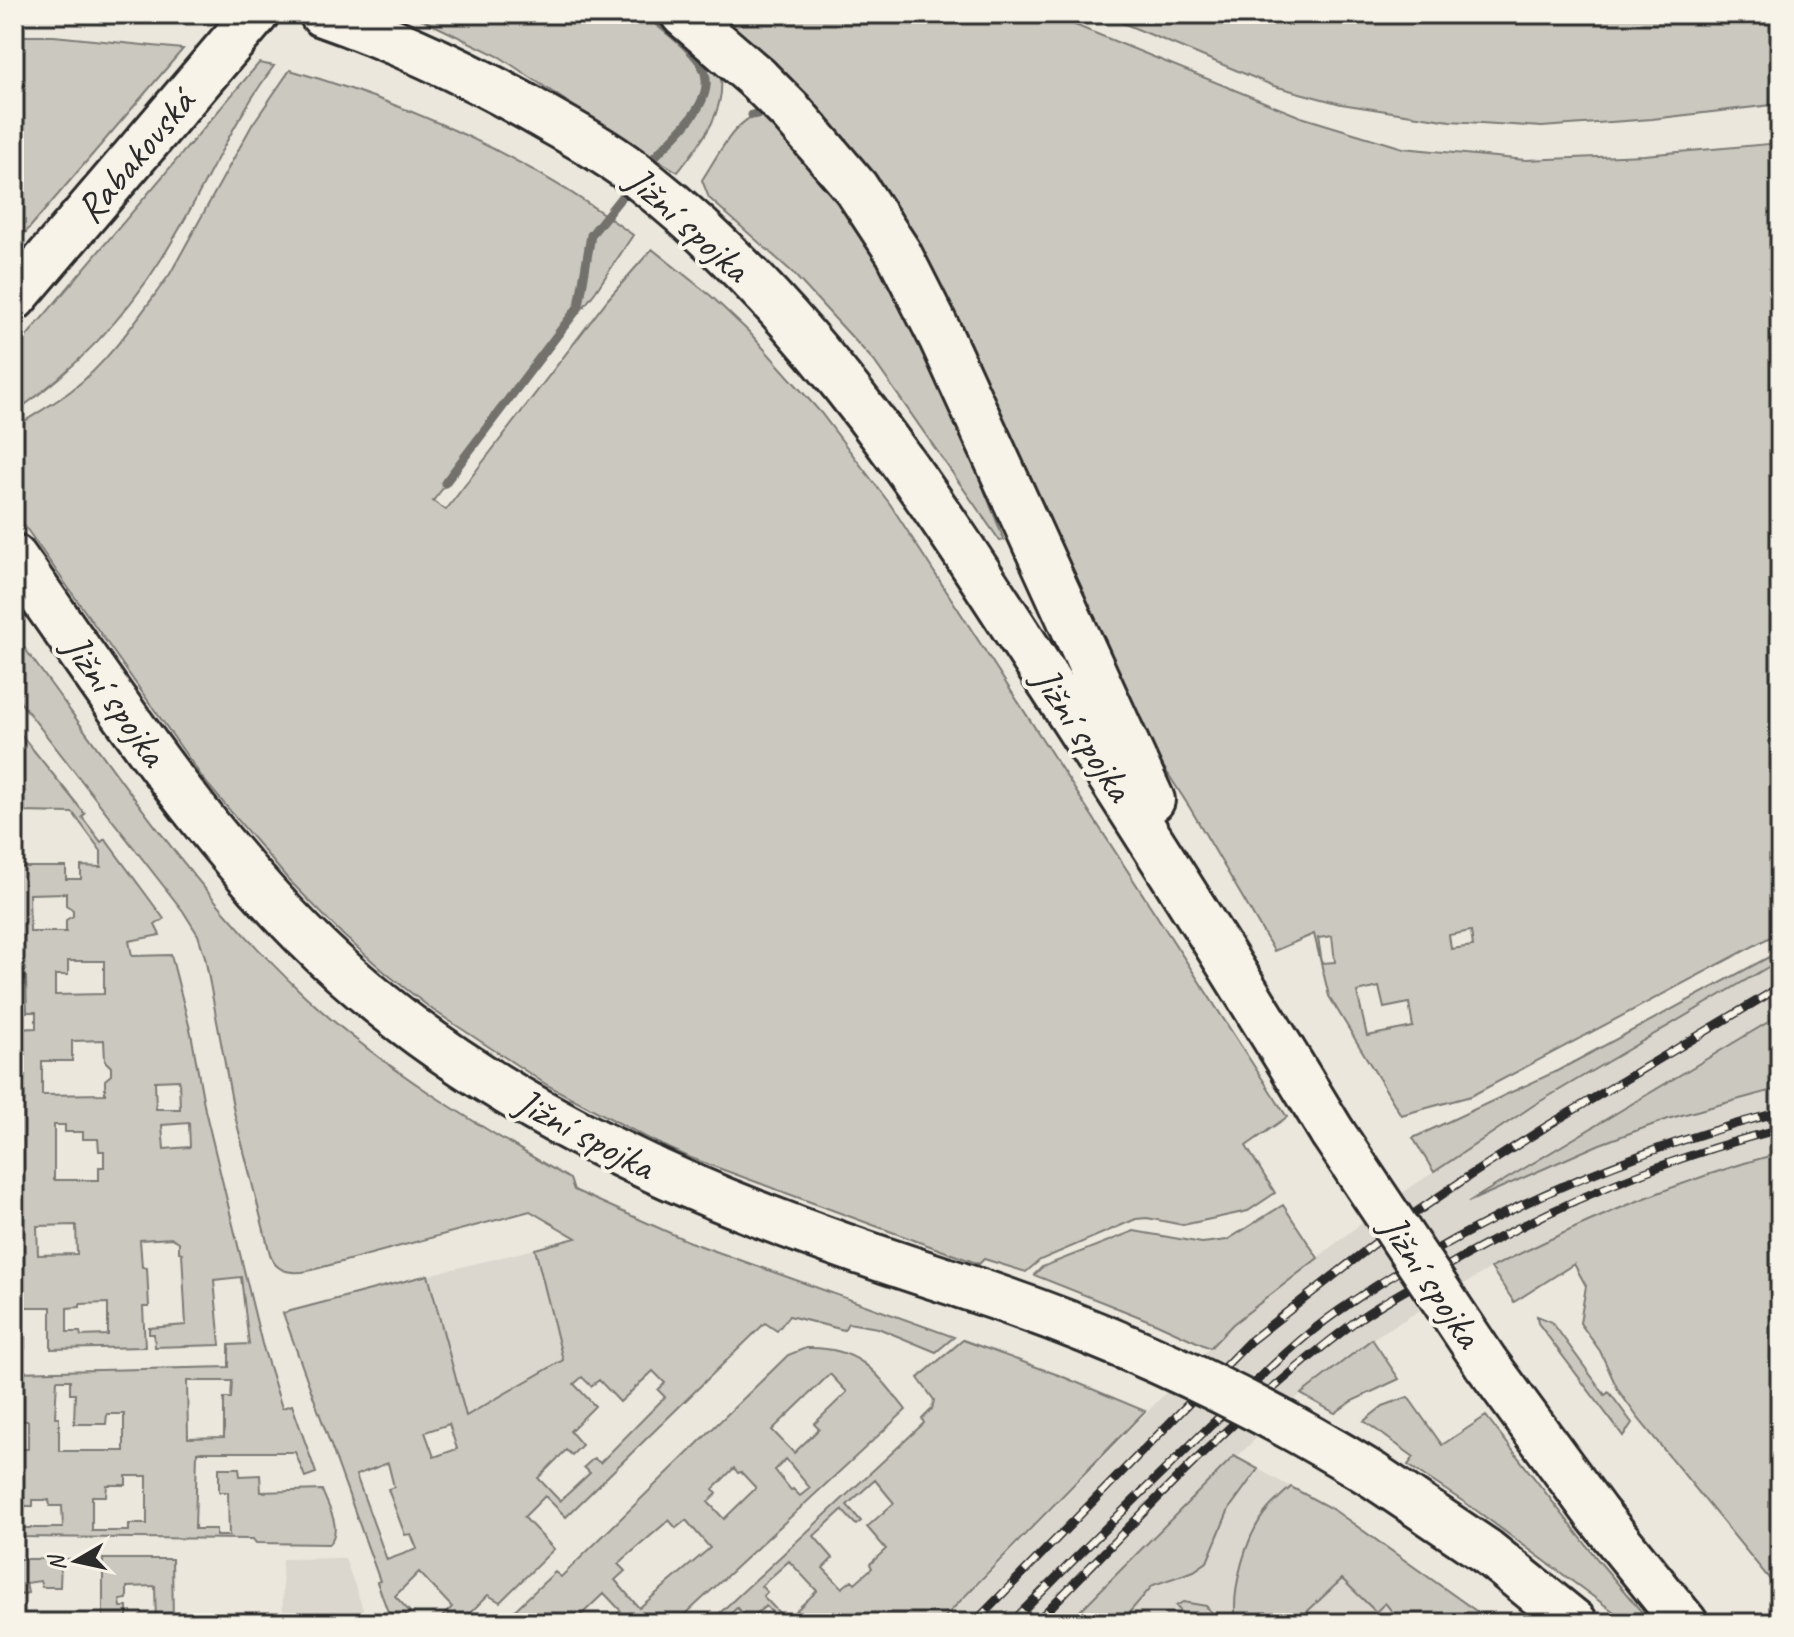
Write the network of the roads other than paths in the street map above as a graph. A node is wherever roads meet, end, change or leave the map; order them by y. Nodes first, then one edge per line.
1 (256, 14) edge
2 (322, 14) edge
3 (683, 14) edge
4 (14, 298) edge
5 (14, 557) edge
6 (1216, 940) junction
7 (1575, 1623) edge
8 (1685, 1623) edge

1 - 4 main road, Rabakovská
2 - 6 main road, Jižní spojka
3 - 6 main road
5 - 7 main road, Jižní spojka, bridge
6 - 8 main road, Jižní spojka, bridge

